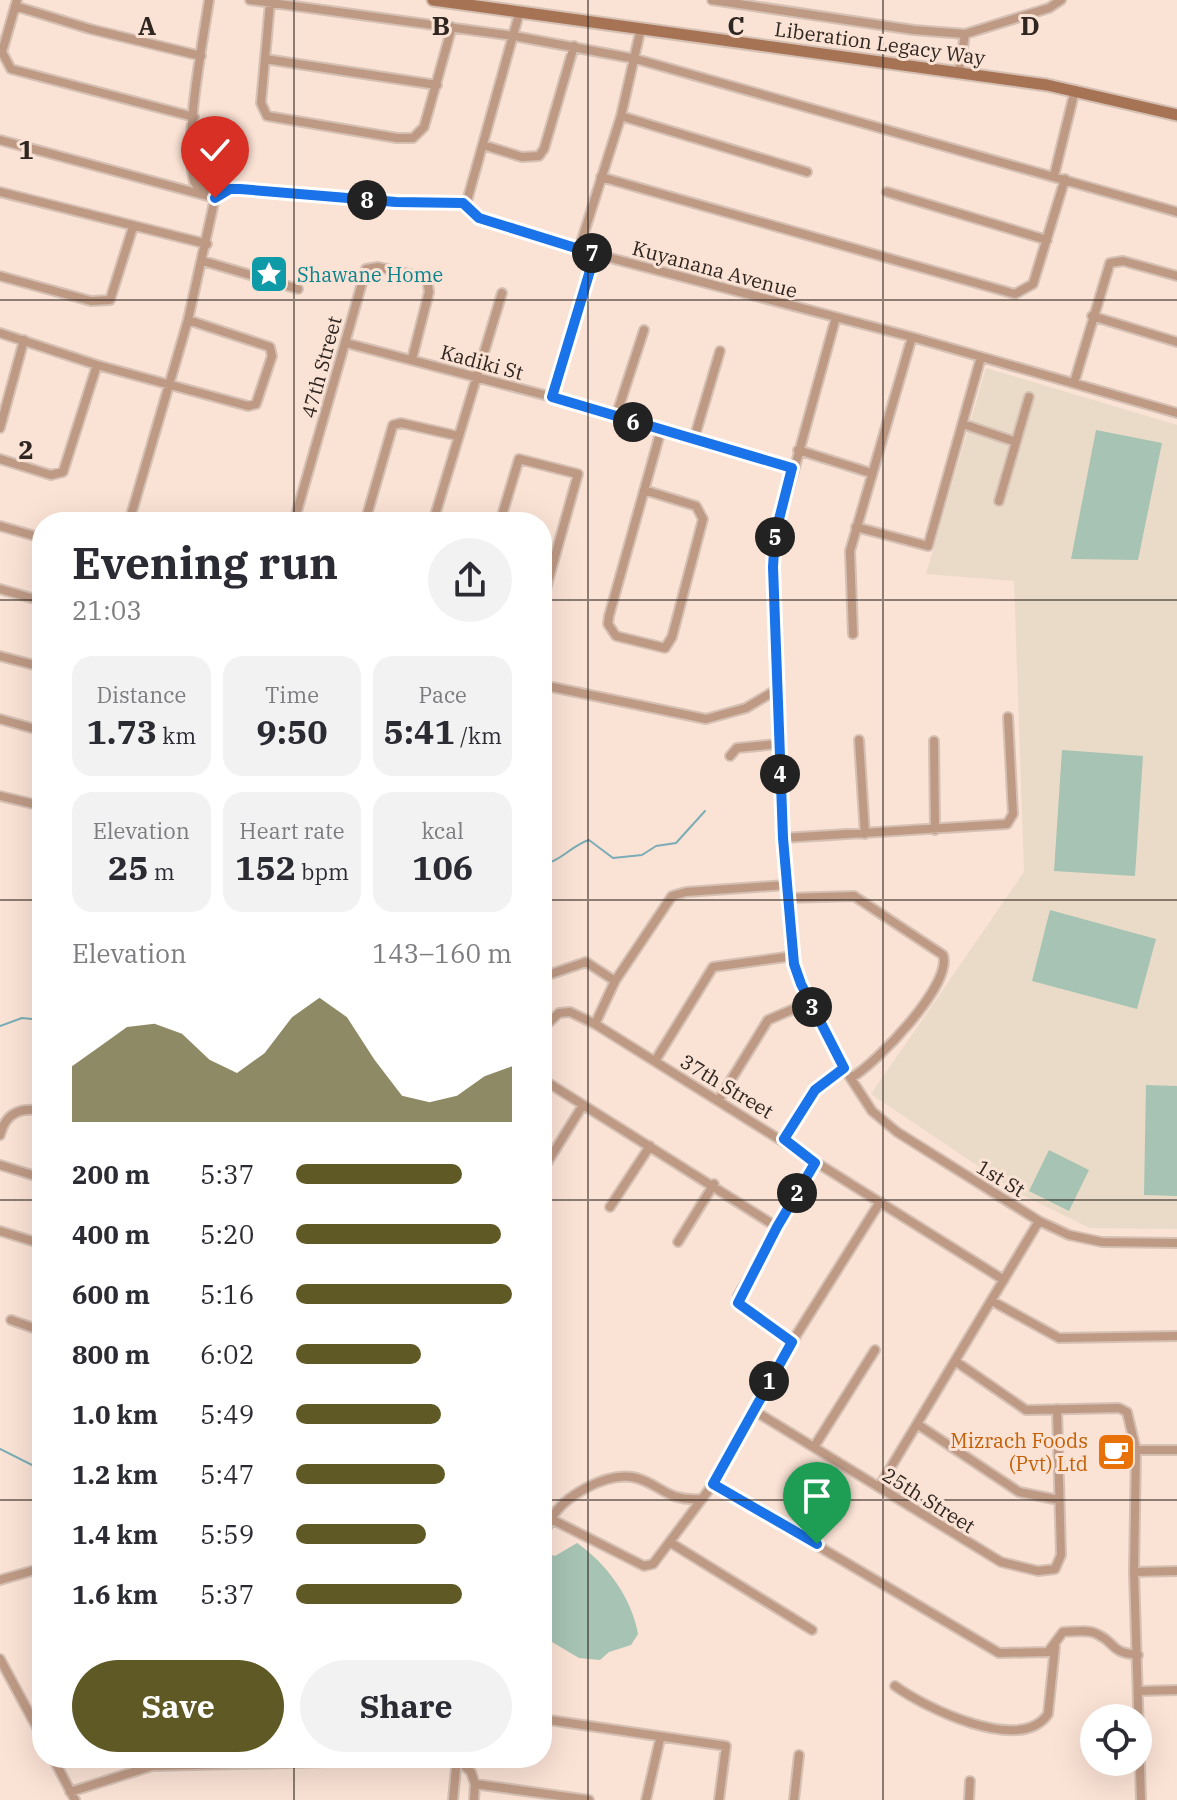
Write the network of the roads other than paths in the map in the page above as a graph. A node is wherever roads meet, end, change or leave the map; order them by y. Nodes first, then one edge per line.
1 (209, 0) edge
2 (250, 0) edge
3 (433, 0) edge
4 (712, 0) edge
5 (1061, 0) edge
6 (16, 3) edge
7 (270, 3) junction
8 (764, 4) edge
9 (519, 14) junction
10 (452, 27) junction
11 (641, 28) junction
12 (965, 34) junction
13 (514, 36) junction
14 (574, 46) junction
15 (201, 56) junction
16 (265, 59) junction
17 (636, 59) junction
18 (959, 72) junction
19 (437, 85) junction
20 (1075, 90) junction
21 (1177, 115) edge
22 (621, 116) junction
23 (194, 117) junction
24 (0, 140) edge
25 (483, 145) junction
26 (807, 172) dead end
27 (1054, 176) junction
28 (601, 177) junction
29 (1065, 179) junction
30 (0, 192) edge
31 (887, 192) dead end
32 (215, 198) junction
33 (463, 203) junction
34 (1177, 212) edge
35 (133, 227) junction
36 (1047, 240) junction
37 (207, 244) junction
38 (579, 249) junction
39 (595, 254) junction
40 (203, 261) junction
41 (0, 276) edge
42 (1177, 276) edge
43 (298, 289) dead end
44 (502, 293) dead end
45 (1092, 316) junction
46 (836, 317) junction
47 (188, 320) junction
48 (644, 330) dead end
49 (0, 333) edge
50 (912, 337) junction
51 (24, 340) junction
52 (1177, 342) edge
53 (346, 343) junction
54 (720, 351) dead end
55 (981, 357) junction
56 (412, 359) junction
57 (97, 365) junction
58 (476, 377) junction
59 (167, 381) junction
60 (1074, 383) junction
61 (552, 397) junction
62 (1029, 397) dead end
63 (1177, 413) edge
64 (616, 416) junction
65 (963, 424) junction
66 (0, 428) edge
67 (661, 430) junction
68 (458, 436) junction
69 (694, 439) junction
70 (1016, 442) junction
71 (798, 450) junction
72 (0, 459) edge
73 (792, 468) junction
74 (871, 473) junction
75 (644, 490) junction
76 (999, 501) dead end
77 (132, 512) edge
78 (297, 512) edge
79 (368, 512) edge
80 (436, 512) edge
81 (503, 512) edge
82 (0, 526) edge
83 (856, 527) junction
84 (32, 535) edge
85 (552, 567) edge
86 (0, 589) edge
87 (32, 598) edge
88 (853, 634) dead end
89 (0, 656) edge
90 (32, 664) edge
91 (552, 687) edge
92 (776, 690) junction
93 (1008, 717) dead end
94 (0, 719) edge
95 (32, 728) edge
96 (859, 740) dead end
97 (934, 741) dead end
98 (778, 744) junction
99 (730, 756) dead end
100 (0, 796) edge
101 (32, 804) edge
102 (935, 830) junction
103 (865, 834) junction
104 (783, 838) junction
105 (786, 885) junction
106 (787, 898) junction
107 (793, 956) junction
108 (552, 974) edge
109 (615, 981) junction
110 (810, 1002) junction
111 (552, 1020) edge
112 (595, 1024) junction
113 (655, 1061) junction
114 (844, 1068) junction
115 (851, 1078) junction
116 (552, 1085) edge
117 (718, 1101) junction
118 (583, 1105) junction
119 (32, 1109) edge
120 (0, 1135) edge
121 (784, 1139) junction
122 (650, 1146) junction
123 (552, 1155) edge
124 (815, 1163) junction
125 (0, 1165) edge
126 (32, 1175) edge
127 (714, 1184) junction
128 (880, 1202) junction
129 (610, 1207) dead end
130 (1039, 1221) junction
131 (777, 1227) junction
132 (0, 1231) edge
133 (32, 1241) edge
134 (678, 1242) dead end
135 (1177, 1243) edge
136 (1004, 1280) junction
137 (992, 1301) junction
138 (11, 1320) dead end
139 (32, 1327) edge
140 (1177, 1336) edge
141 (792, 1342) junction
142 (875, 1350) dead end
143 (955, 1361) junction
144 (1057, 1409) junction
145 (753, 1410) junction
146 (917, 1424) junction
147 (814, 1447) junction
148 (1136, 1450) junction
149 (1177, 1450) edge
150 (713, 1484) junction
151 (879, 1487) junction
152 (702, 1499) junction
153 (1059, 1500) junction
154 (552, 1512) edge
155 (552, 1520) edge
156 (671, 1543) junction
157 (32, 1571) edge
158 (1177, 1571) edge
159 (1134, 1572) junction
160 (0, 1580) edge
161 (812, 1630) dead end
162 (1055, 1647) junction
163 (1138, 1655) junction
164 (0, 1661) edge
165 (895, 1686) dead end
166 (1177, 1690) edge
167 (1139, 1691) junction
168 (32, 1712) edge
169 (552, 1721) edge
170 (660, 1739) junction
171 (799, 1755) dead end
172 (58, 1768) edge
173 (147, 1768) edge
174 (456, 1768) edge
175 (467, 1768) edge
176 (970, 1781) dead end
177 (475, 1784) junction
178 (72, 1796) edge
179 (551, 1797) edge
180 (453, 1800) edge
181 (474, 1800) edge
182 (589, 1800) edge
183 (646, 1800) edge
184 (719, 1800) edge
185 (794, 1800) edge
186 (969, 1800) edge
187 (1141, 1800) edge

1 - 15 street
2 - 7 street
3 - 9 main road, Liberation Legacy Way
4 - 8 street
5 - 12 street
6 - 15 street
6 - 23 street
7 - 10 street
7 - 16 street
8 - 12 street
9 - 11 main road, Liberation Legacy Way
9 - 13 street
10 - 13 street
10 - 19 street
11 - 17 street
11 - 18 main road, Liberation Legacy Way
12 - 18 street
13 - 14 street
13 - 25 street
14 - 17 street
14 - 25 street
15 - 23 street
16 - 19 street
16 - 19 street
17 - 22 street
17 - 27 street
18 - 20 main road, Liberation Legacy Way
20 - 21 main road, Liberation Legacy Way
20 - 27 street
22 - 26 street
22 - 28 street
23 - 32 street
24 - 32 street
25 - 33 street
27 - 29 street
28 - 36 street
28 - 38 street
29 - 34 street
29 - 36 street
30 - 35 street
31 - 36 street
32 - 33 street
32 - 37 street
33 - 38 street, Kuyanana Avenue
35 - 37 street
35 - 41 street
37 - 40 street
38 - 39 street, Kuyanana Avenue
39 - 46 street, Kuyanana Avenue
39 - 61 street
40 - 43 street
40 - 47 street
42 - 45 street
44 - 58 street
45 - 52 street
45 - 60 street
46 - 50 street, Kuyanana Avenue
46 - 71 street, 1st St
47 - 59 street
47 - 59 street
48 - 64 street
49 - 51 street
50 - 55 street, Kuyanana Avenue
50 - 74 street
51 - 57 street
51 - 66 street
53 - 56 street, Kadiki St
53 - 56 street, 47th Street
53 - 78 street, 47th Street
54 - 69 street
55 - 60 street, Kuyanana Avenue
55 - 65 street
56 - 58 street, Kadiki St
57 - 59 street
57 - 72 street
58 - 61 street, Kadiki St
58 - 68 street
59 - 77 street
60 - 63 street, Kuyanana Avenue
61 - 64 street, Kadiki St
62 - 70 street
64 - 67 street, Kadiki St
65 - 70 street
65 - 83 street
67 - 69 street, Kadiki St
67 - 75 street
68 - 79 street
68 - 80 street
69 - 73 street, Kadiki St
70 - 76 street
71 - 73 street, 1st St
71 - 74 street
73 - 92 street, 1st St
74 - 83 street
75 - 75 street
81 - 85 street
82 - 84 street
83 - 88 street
86 - 87 street
89 - 90 street
91 - 92 street
92 - 98 street, 1st St
93 - 102 street
94 - 95 street
96 - 103 street
97 - 102 street
98 - 99 street
98 - 104 street, 1st St
100 - 101 street
102 - 103 street
103 - 104 street
104 - 105 street, 1st St
105 - 106 street, 1st St
105 - 109 street
106 - 107 street, 1st St
106 - 115 street
107 - 110 street, 1st St
107 - 113 street
108 - 109 street
109 - 112 street
110 - 114 street, 1st St
110 - 117 street
111 - 112 street, 37th Street
112 - 113 street, 37th Street
113 - 117 street, 37th Street
114 - 115 street, 1st St
114 - 121 street
115 - 130 street, 1st St
116 - 118 street
117 - 121 street, 37th Street
118 - 122 street
118 - 123 street
119 - 120 street
121 - 124 street, 37th Street
122 - 127 street
122 - 129 street
124 - 128 street, 37th Street
124 - 131 street
125 - 126 street
127 - 131 street
127 - 134 street
128 - 136 street, 37th Street
128 - 141 street
130 - 135 street, 1st St
130 - 136 street
131 - 141 street
132 - 133 street
136 - 137 street
137 - 140 street
137 - 143 street
138 - 139 street
141 - 145 street
142 - 147 street
143 - 144 street
143 - 146 street
144 - 148 street
144 - 153 street
145 - 147 street, 25th Street
145 - 150 street
146 - 151 street
146 - 153 street
147 - 151 street, 25th Street
148 - 149 street
148 - 159 street
150 - 152 street
150 - 162 street
151 - 153 street, 25th Street
152 - 154 street
152 - 156 street
155 - 156 street
156 - 161 street
157 - 160 street
158 - 159 street
159 - 163 street
162 - 163 street
162 - 165 street
163 - 167 street
164 - 168 street
166 - 167 street
167 - 187 street
169 - 170 street
170 - 183 street
170 - 184 street
171 - 185 street
172 - 178 street
173 - 178 street
174 - 180 street
175 - 177 street
176 - 186 street
177 - 179 street
177 - 181 street
179 - 182 street

